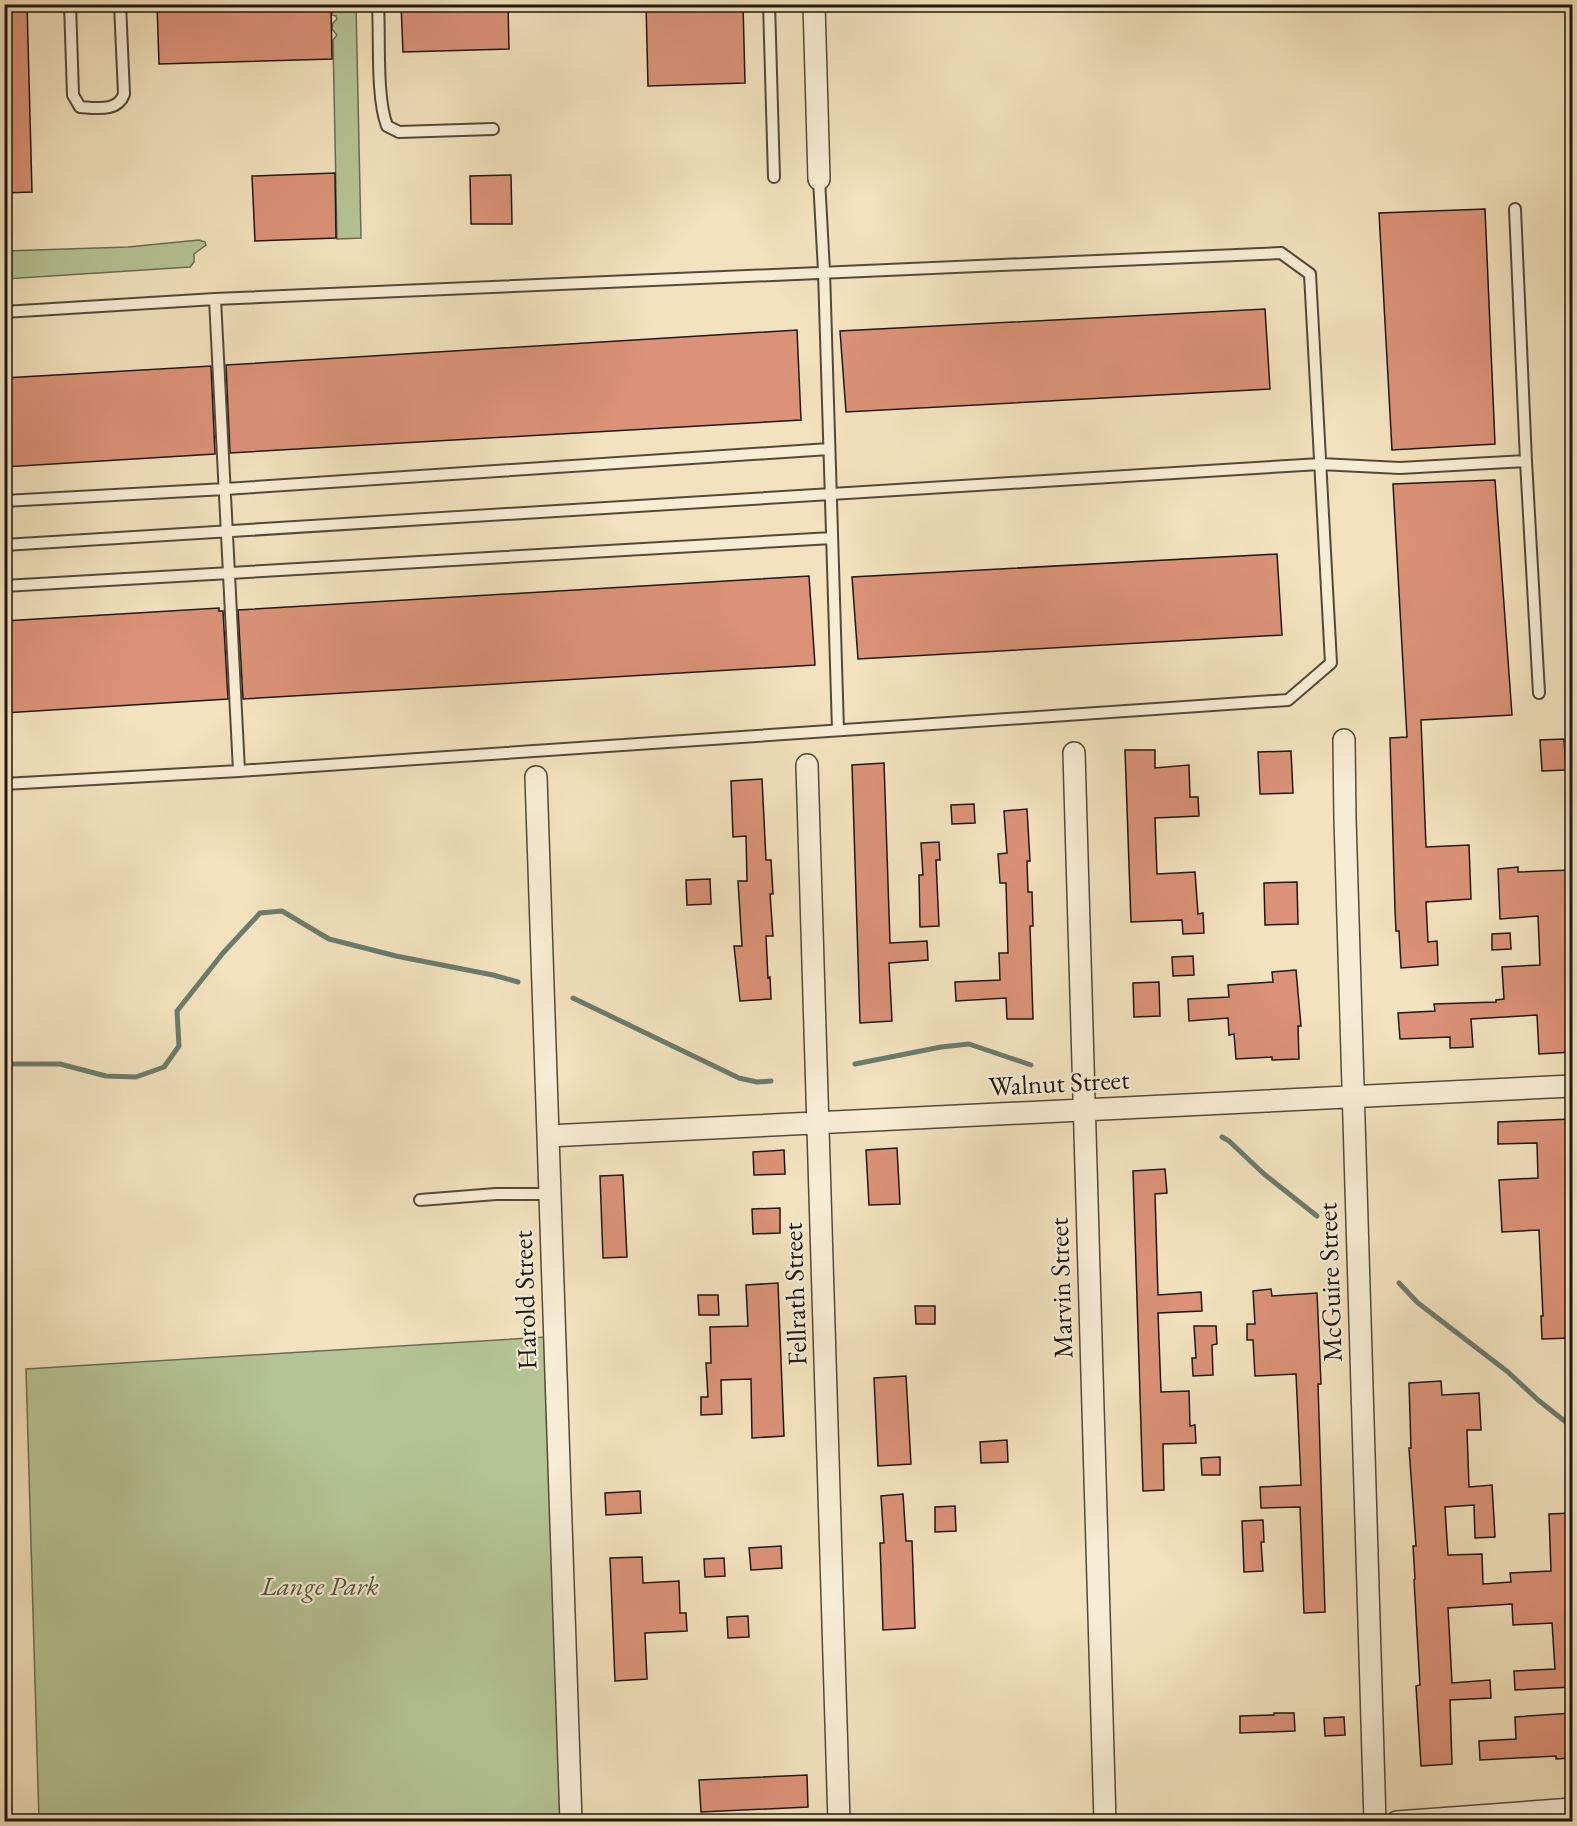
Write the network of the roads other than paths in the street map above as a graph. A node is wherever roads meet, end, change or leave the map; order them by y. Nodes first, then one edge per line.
1 (70, 4) edge
2 (120, 4) edge
3 (378, 4) edge
4 (770, 4) edge
5 (814, 4) edge
6 (493, 129) dead end
7 (774, 177) dead end
8 (819, 179) joint
9 (1515, 209) dead end
10 (824, 271) junction
11 (215, 299) junction
12 (4, 312) edge
13 (829, 449) junction
14 (1526, 461) junction
15 (1320, 464) junction
16 (225, 489) junction
17 (831, 494) junction
18 (4, 501) edge
19 (227, 531) junction
20 (832, 538) junction
21 (4, 545) edge
22 (229, 572) junction
23 (4, 586) edge
24 (1539, 693) dead end
25 (838, 730) junction
26 (1344, 740) dead end
27 (1074, 753) dead end
28 (807, 765) dead end
29 (239, 771) junction
30 (536, 777) dead end
31 (4, 784) edge
32 (1572, 1086) edge
33 (1353, 1097) junction
34 (1084, 1110) junction
35 (818, 1124) junction
36 (548, 1136) junction
37 (550, 1194) junction
38 (420, 1200) dead end
39 (1572, 1809) edge
40 (571, 1821) edge
41 (839, 1821) edge
42 (1106, 1821) edge
43 (1375, 1821) edge
44 (1397, 1821) edge

1 - 2 lane
3 - 6 lane
4 - 7 lane
5 - 8 street
8 - 10 lane
9 - 14 lane
10 - 11 lane
10 - 13 lane
10 - 15 lane
11 - 12 lane
11 - 16 lane
13 - 16 lane
13 - 17 lane
14 - 15 lane
14 - 24 lane
15 - 17 lane
15 - 25 lane
16 - 18 lane
16 - 19 lane
17 - 19 lane
17 - 20 lane
19 - 21 lane
19 - 22 lane
20 - 22 lane
20 - 25 lane
22 - 23 lane
22 - 29 lane
25 - 29 lane
26 - 33 street, McGuire Street
27 - 34 street, Marvin Street
28 - 35 street, Fellrath Street
29 - 31 lane
30 - 36 street, Harold Street
32 - 33 street, Walnut Street
33 - 34 street, Walnut Street
33 - 43 street, McGuire Street
34 - 35 street, Walnut Street
34 - 42 street, Marvin Street
35 - 36 street, Walnut Street
35 - 41 street, Fellrath Street
36 - 37 street, Harold Street
37 - 38 lane
37 - 40 street, Harold Street
39 - 44 street

